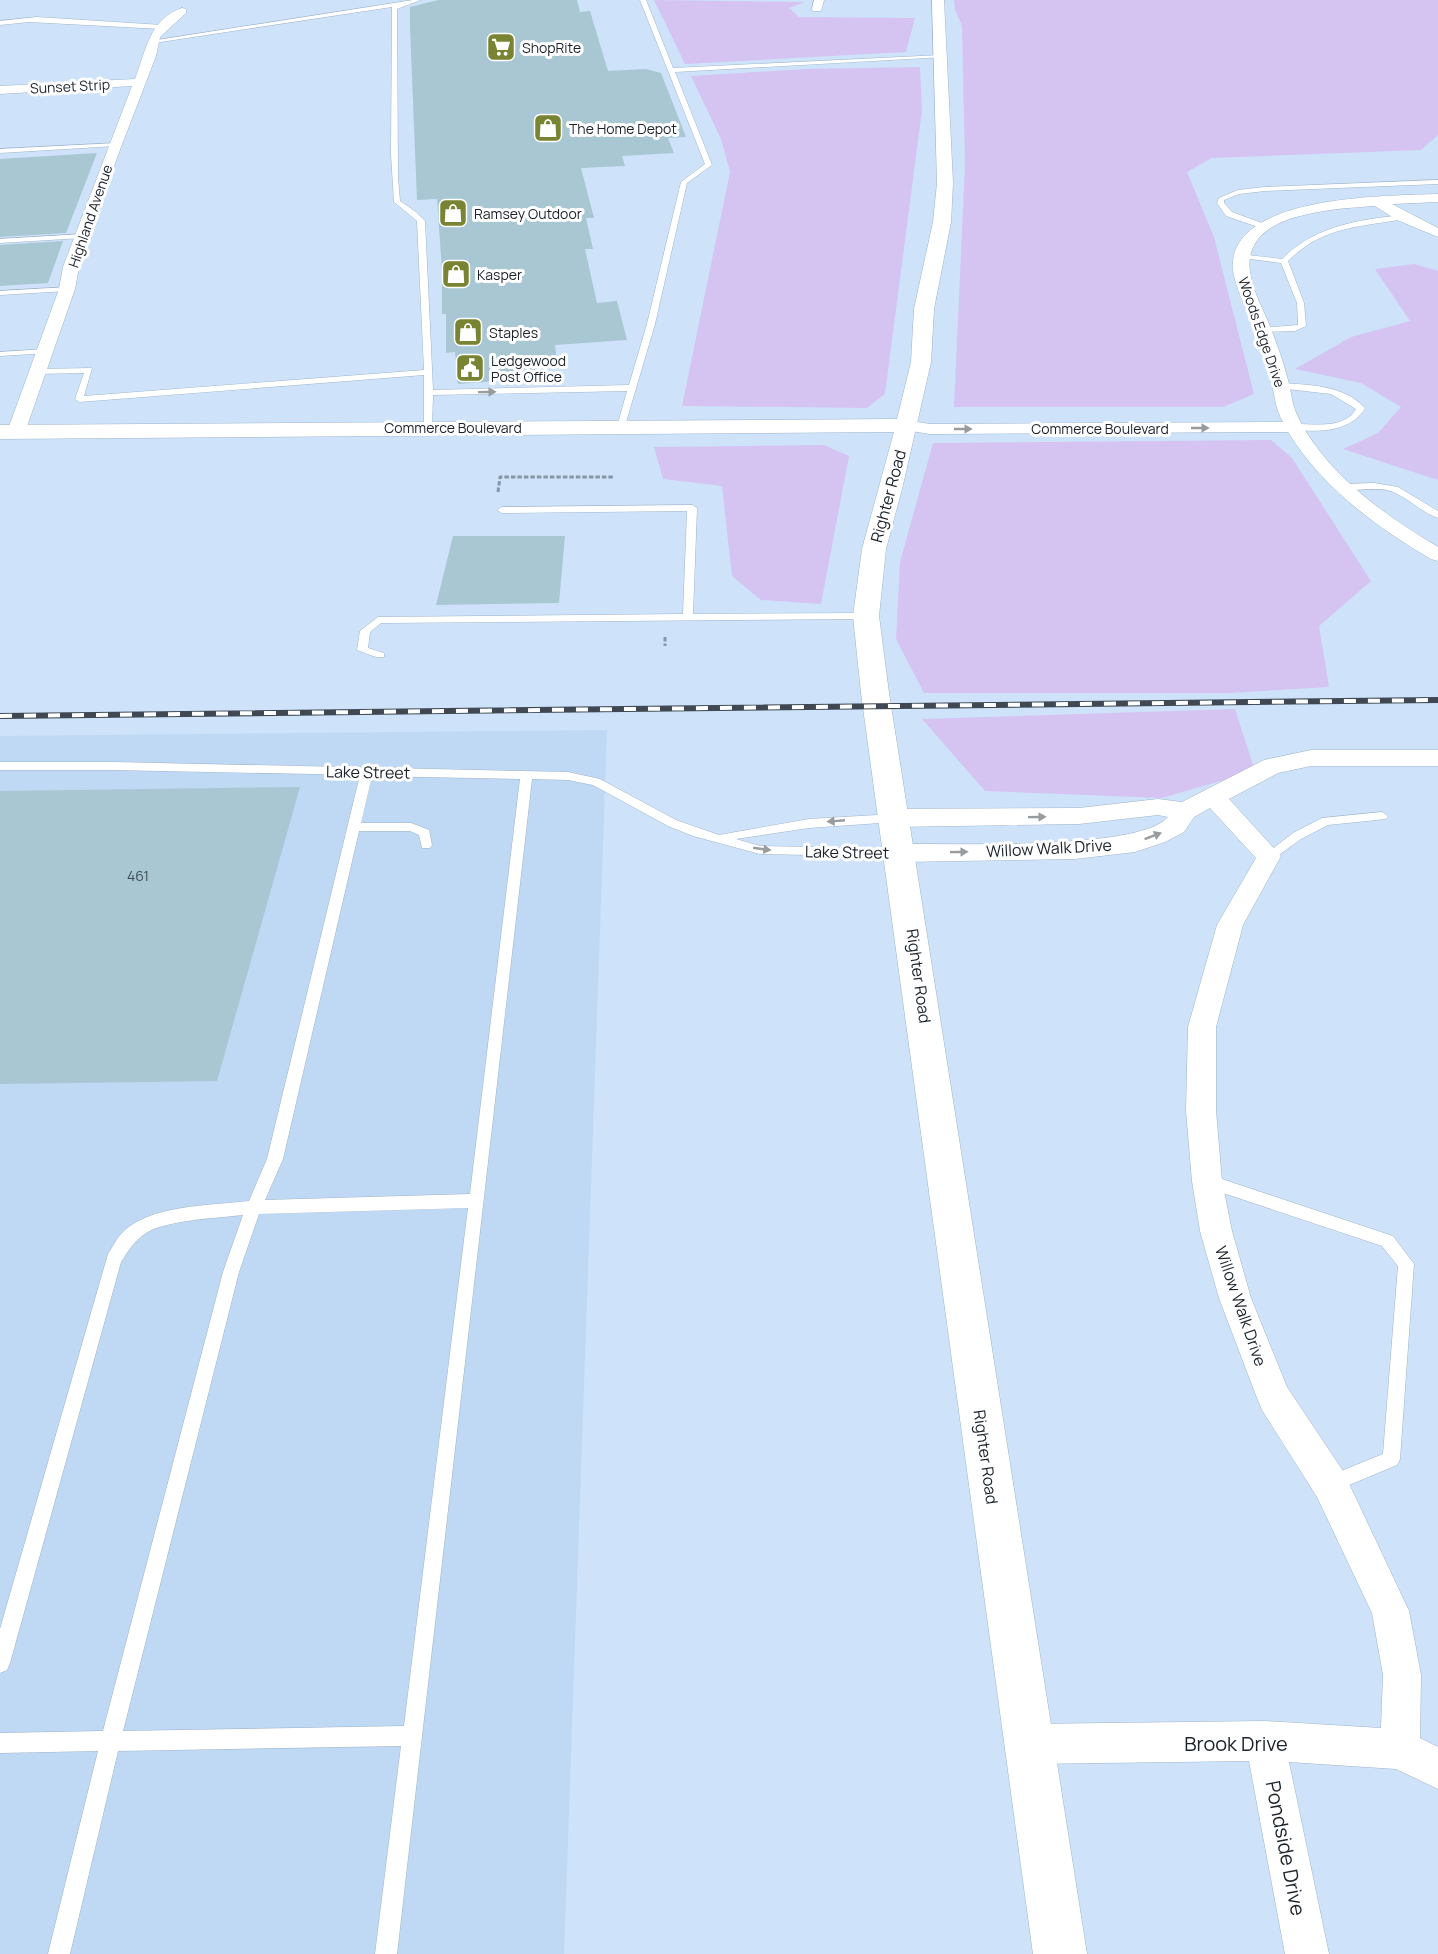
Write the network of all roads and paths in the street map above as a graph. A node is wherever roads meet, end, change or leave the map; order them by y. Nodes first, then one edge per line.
1 (418, 0) edge
2 (643, 0) edge
3 (938, 0) edge
4 (401, 4) junction
5 (186, 9) dead end
6 (29, 20) junction
7 (62, 21) junction
8 (0, 23) edge
9 (162, 27) junction
10 (154, 41) junction
11 (941, 57) junction
12 (670, 70) junction
13 (140, 82) junction
14 (0, 90) edge
15 (116, 144) junction
16 (0, 151) edge
17 (1438, 182) edge
18 (1438, 198) edge
19 (1377, 201) junction
20 (1402, 217) junction
21 (1264, 227) junction
22 (1438, 233) edge
23 (82, 236) junction
24 (0, 242) edge
25 (1242, 256) junction
26 (1284, 261) junction
27 (67, 289) junction
28 (0, 294) edge
29 (1262, 330) junction
30 (46, 351) junction
31 (0, 354) edge
32 (39, 372) junction
33 (428, 372) junction
34 (1281, 386) junction
35 (631, 388) junction
36 (429, 393) junction
37 (1291, 420) junction
38 (905, 425) junction
39 (428, 427) junction
40 (621, 427) junction
41 (8, 432) edge
42 (613, 477) dead end
43 (1345, 487) junction
44 (497, 498) dead end
45 (502, 510) dead end
46 (1438, 515) edge
47 (1438, 555) edge
48 (866, 616) junction
49 (688, 618) junction
50 (380, 655) dead end
51 (1438, 758) edge
52 (0, 766) edge
53 (367, 772) junction
54 (527, 775) junction
55 (1212, 796) junction
56 (1185, 811) junction
57 (1382, 816) dead end
58 (356, 827) junction
59 (898, 835) junction
60 (722, 838) junction
61 (426, 845) dead end
62 (1269, 856) junction
63 (1207, 1181) junction
64 (477, 1201) junction
65 (254, 1207) junction
66 (1330, 1484) junction
67 (0, 1663) edge
68 (412, 1736) junction
69 (111, 1741) junction
70 (1265, 1741) junction
71 (0, 1743) edge
72 (1029, 1744) junction
73 (1400, 1749) junction
74 (1438, 1769) edge
75 (59, 1954) edge
76 (386, 1954) edge
77 (1060, 1954) edge
78 (1307, 1954) edge

1 - 4 lane
2 - 12 lane
3 - 11 street, Righter Road
4 - 10 lane
4 - 33 lane
5 - 9 street, Highland Avenue
6 - 7 lane
6 - 7 lane
6 - 8 lane
7 - 9 lane
9 - 10 street, Highland Avenue
10 - 13 street, Highland Avenue
11 - 12 lane
11 - 38 street, Righter Road
12 - 35 lane
13 - 14 street, Sunset Strip
13 - 15 street, Highland Avenue
15 - 16 lane
15 - 23 street, Highland Avenue
17 - 21 lane
18 - 19 street, Woods Edge Drive
19 - 20 street
19 - 21 street, Woods Edge Drive
20 - 22 street
20 - 26 lane
21 - 25 street, Woods Edge Drive
23 - 24 lane
23 - 27 street, Highland Avenue
25 - 26 lane
25 - 29 street, Woods Edge Drive
26 - 29 lane
27 - 28 lane
27 - 30 street, Highland Avenue
29 - 34 street, Woods Edge Drive
30 - 31 lane
30 - 32 street, Highland Avenue
32 - 33 lane
32 - 41 street, Highland Avenue
33 - 36 lane
34 - 37 street, Woods Edge Drive
34 - 37 lane
36 -> 35 lane
35 - 40 lane
36 - 39 lane
37 - 38 street, Commerce Boulevard
37 - 43 street, Woods Edge Drive
38 - 40 street, Commerce Boulevard
38 - 48 street, Righter Road
39 - 40 street, Commerce Boulevard
39 - 41 street, Commerce Boulevard
42 - 44 path
43 - 46 lane
43 - 47 street, Woods Edge Drive
45 - 49 lane
48 - 49 lane
48 - 59 street, Righter Road
49 - 50 lane
51 - 55 street, Willow Walk Drive
52 - 53 lane, Lake Street
53 - 54 lane, Lake Street
53 - 58 lane
54 - 60 lane, Lake Street
54 - 64 lane
55 - 56 street, Willow Walk Drive
55 - 62 street
59 -> 56 street, Willow Walk Drive
59 -> 56 street, Willow Walk Drive
57 - 62 lane
58 - 61 lane
58 - 65 lane
60 -> 59 lane, Lake Street
59 -> 60 lane, Lake Street
59 - 72 street, Righter Road
62 - 63 street, Willow Walk Drive
63 - 66 street, Willow Walk Drive
63 - 66 lane
64 - 65 lane
64 - 68 lane
65 - 67 lane
65 - 69 lane
66 - 73 street, Willow Walk Drive
68 - 69 lane
68 - 76 lane
69 - 71 lane
69 - 75 lane
70 - 72 street, Brook Drive
70 - 73 street, Brook Drive
70 - 78 street, Pondside Drive
72 - 77 street, Righter Road
73 - 74 street, Brook Drive

